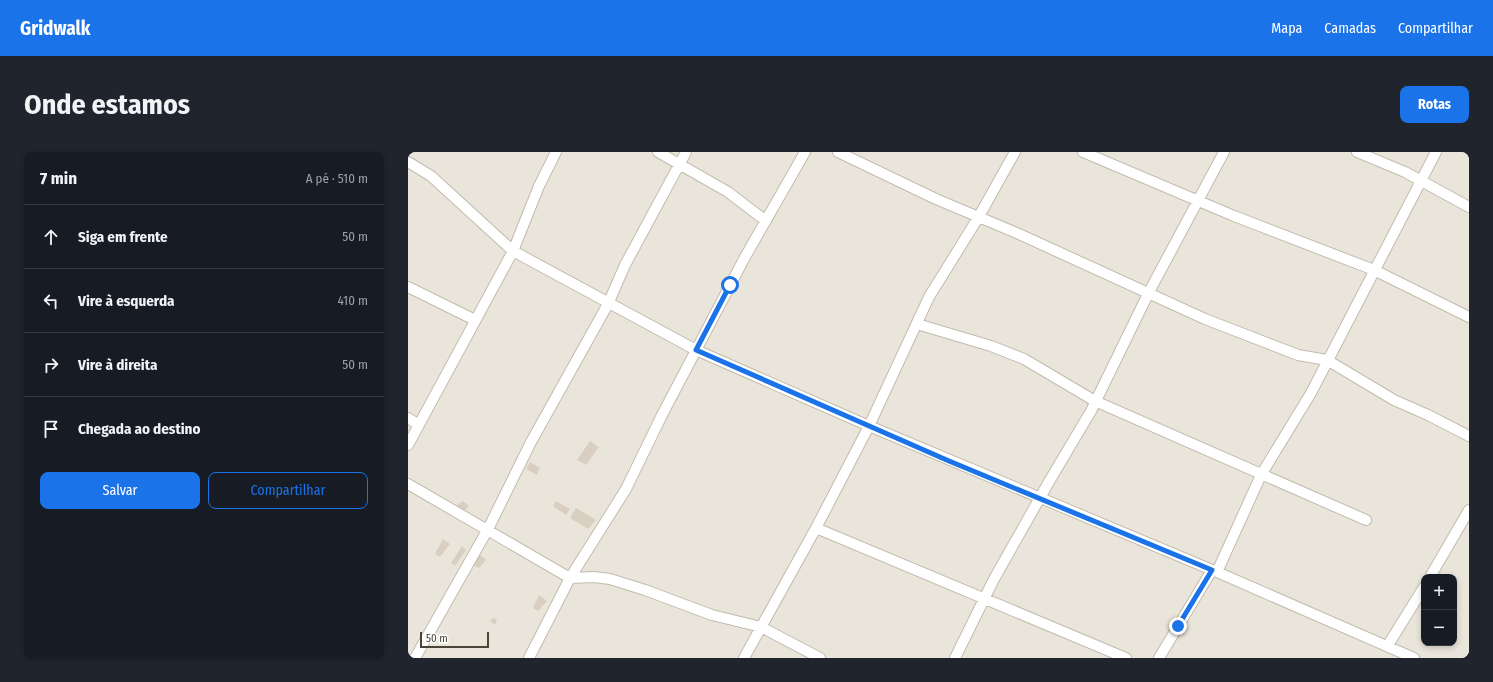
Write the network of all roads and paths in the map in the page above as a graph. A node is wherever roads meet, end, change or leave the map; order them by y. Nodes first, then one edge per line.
1 (556, 152) edge
2 (658, 152) edge
3 (686, 152) edge
4 (805, 152) edge
5 (838, 152) edge
6 (1015, 152) edge
7 (1083, 152) edge
8 (1224, 152) edge
9 (1357, 152) edge
10 (1436, 152) edge
11 (408, 162) edge
12 (679, 163) junction
13 (1423, 180) junction
14 (1199, 202) junction
15 (1469, 207) edge
16 (978, 218) junction
17 (766, 221) junction
18 (513, 251) junction
19 (1374, 270) junction
20 (408, 287) edge
21 (1149, 292) junction
22 (608, 304) junction
23 (1469, 317) edge
24 (475, 320) junction
25 (917, 324) junction
26 (696, 350) junction
27 (1327, 360) junction
28 (1095, 401) junction
29 (408, 418) edge
30 (419, 425) junction
31 (869, 426) junction
32 (1469, 436) edge
33 (408, 445) edge
34 (1261, 475) junction
35 (408, 484) edge
36 (1040, 497) junction
37 (1469, 510) edge
38 (1366, 520) dead end
39 (816, 528) junction
40 (488, 529) junction
41 (1214, 571) junction
42 (1432, 574) edge
43 (570, 578) junction
44 (1421, 591) edge
45 (985, 598) junction
46 (761, 628) junction
47 (1388, 645) junction
48 (415, 658) edge
49 (530, 658) edge
50 (744, 658) edge
51 (820, 658) edge
52 (955, 658) edge
53 (1126, 658) edge
54 (1158, 658) edge
55 (1414, 658) edge

1 - 18 street
2 - 12 street
3 - 12 street
4 - 17 street
5 - 16 street
6 - 16 street
7 - 14 street
8 - 14 street
9 - 13 street
10 - 13 street
11 - 18 street
12 - 17 street
12 - 22 street
13 - 15 street
13 - 19 street
14 - 19 street
14 - 21 street
16 - 21 street
16 - 25 street
17 - 26 street
18 - 22 street
18 - 24 street
19 - 23 street
19 - 27 street
20 - 24 street
21 - 27 street
21 - 28 street
22 - 26 street
22 - 40 street
24 - 30 street
25 - 28 street
25 - 31 street
26 - 31 street
26 - 43 street
27 - 32 street
27 - 34 street
28 - 34 street
28 - 36 street
29 - 30 street
30 - 33 street
31 - 36 street
31 - 39 street
34 - 38 street
34 - 41 street
35 - 40 street
36 - 41 street
36 - 45 street
37 - 42 street
39 - 45 street
39 - 46 street
40 - 43 street
40 - 48 street
41 - 47 street
41 - 54 street
43 - 46 street
43 - 49 street
44 - 47 street
45 - 52 street
45 - 53 street
46 - 50 street
46 - 51 street
47 - 55 street

